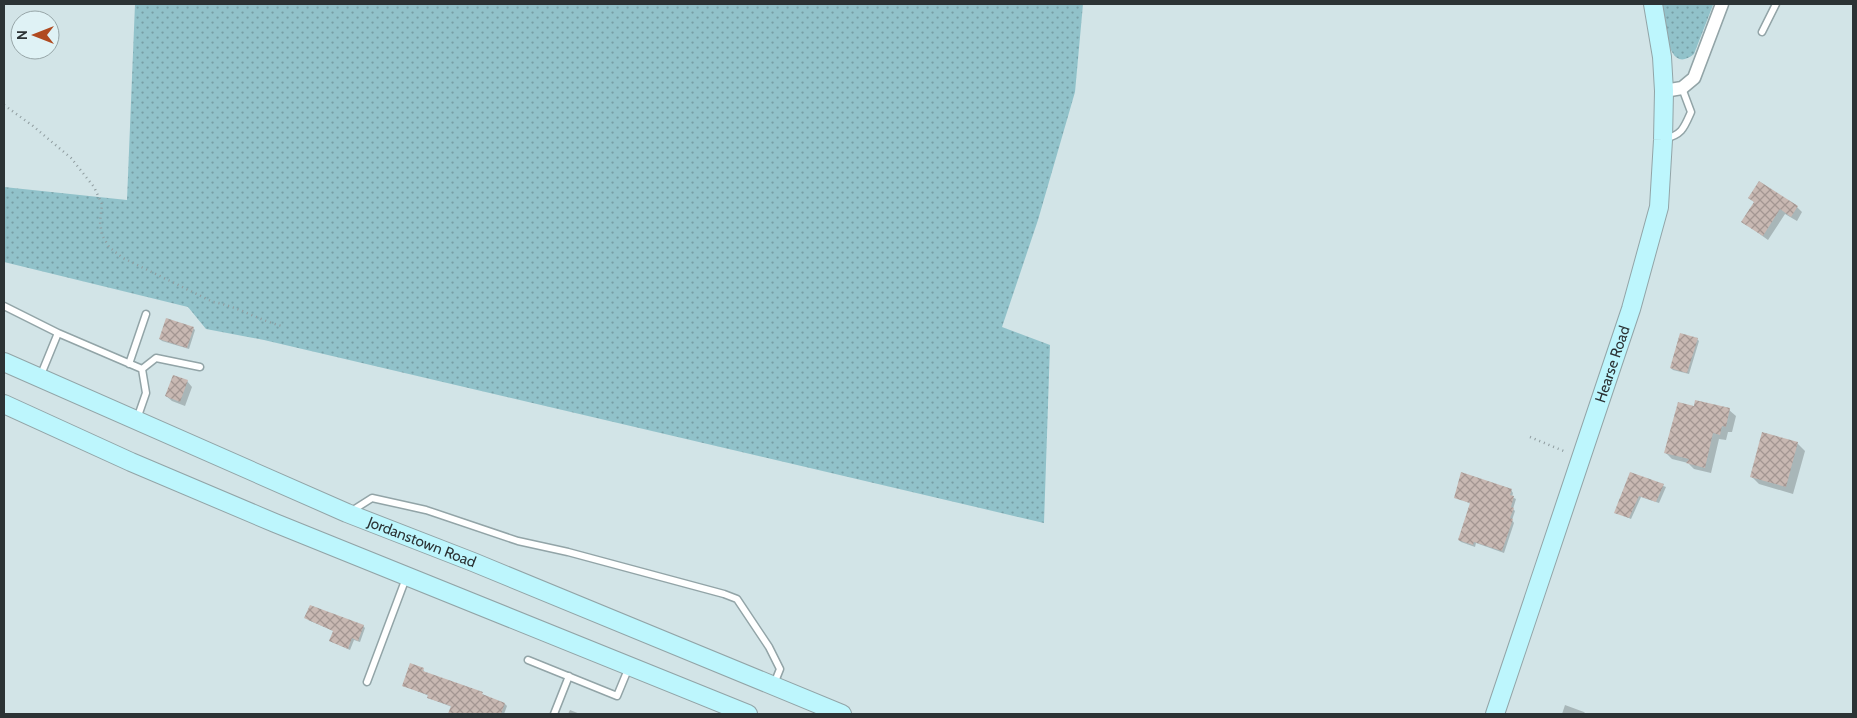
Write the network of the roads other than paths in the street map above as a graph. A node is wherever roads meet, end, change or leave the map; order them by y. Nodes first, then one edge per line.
1 (1653, 4) edge
2 (1722, 4) edge
3 (1776, 4) edge
4 (1762, 32) dead end
5 (1682, 88) junction
6 (1664, 91) junction
7 (1663, 140) junction
8 (4, 306) edge
9 (146, 314) dead end
10 (58, 333) junction
11 (4, 362) edge
12 (129, 364) junction
13 (200, 367) dead end
14 (142, 369) junction
15 (39, 378) junction
16 (4, 404) edge
17 (136, 420) junction
18 (347, 514) junction
19 (406, 576) junction
20 (528, 660) dead end
21 (629, 666) junction
22 (569, 676) junction
23 (367, 682) dead end
24 (774, 685) junction
25 (554, 714) edge
26 (748, 714) edge
27 (842, 714) edge
28 (1495, 714) edge

1 - 6 main road, Hearse Road
2 - 5 street
3 - 4 lane
5 - 6 street
5 - 7 lane
6 - 7 main road, Hearse Road
7 - 28 main road, Hearse Road
8 - 10 lane
9 - 12 lane
10 - 12 lane
10 - 15 lane
11 - 15 main road, Jordanstown Road
12 - 14 lane
13 - 14 lane
14 - 17 lane
15 - 17 main road, Jordanstown Road
16 - 19 main road
17 - 18 main road, Jordanstown Road
18 - 24 main road, Jordanstown Road
18 - 24 lane
19 - 21 main road
19 - 23 lane
20 - 22 lane
21 - 22 lane
21 - 26 main road
22 - 25 lane
24 - 27 main road, Jordanstown Road

